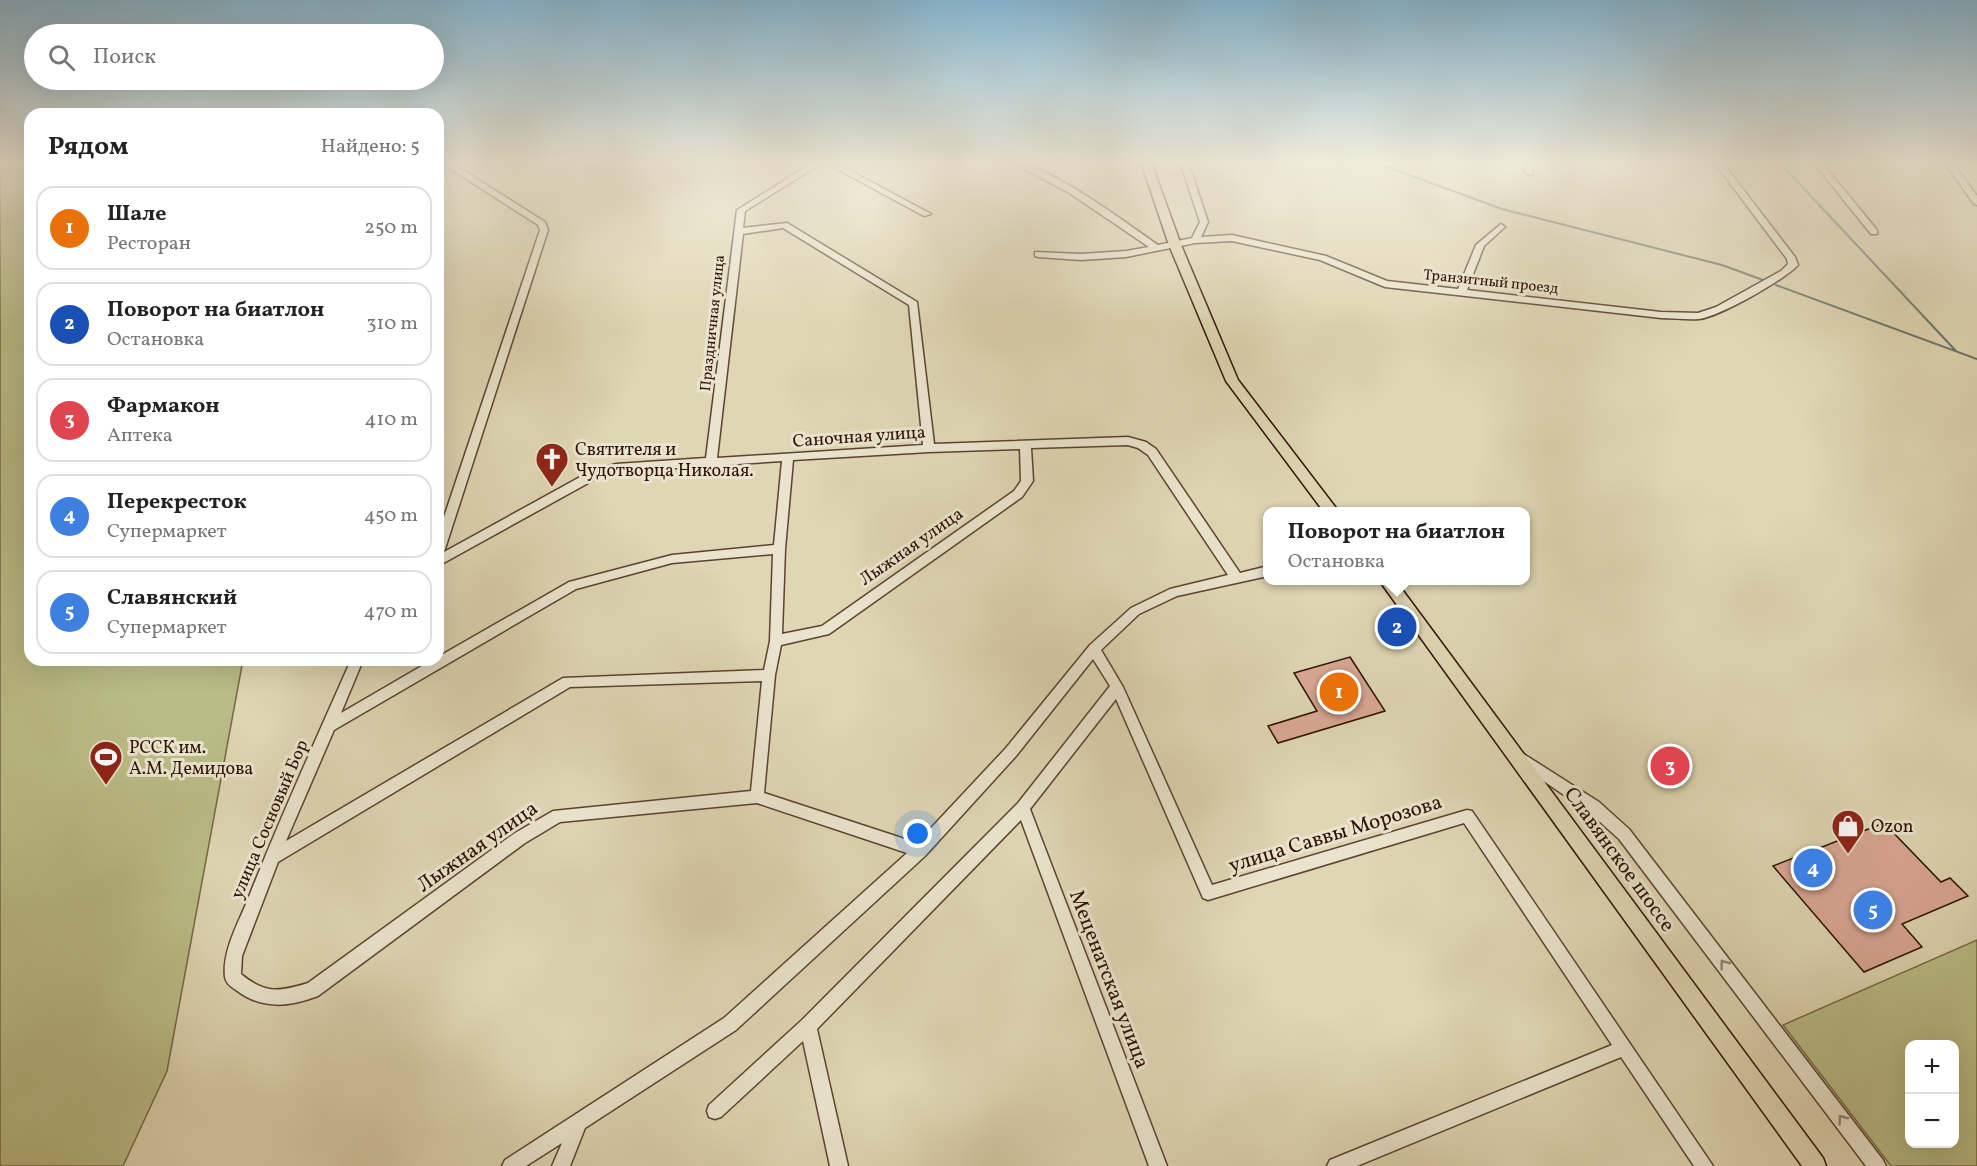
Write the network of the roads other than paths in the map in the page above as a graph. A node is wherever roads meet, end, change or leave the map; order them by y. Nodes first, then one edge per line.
1 (530, 216) edge
2 (740, 216) edge
3 (1110, 216) edge
4 (1165, 216) edge
5 (1202, 216) edge
6 (1760, 216) edge
7 (1861, 216) edge
8 (1501, 227) dead end
9 (737, 232) junction
10 (1874, 232) dead end
11 (1195, 240) junction
12 (1175, 245) junction
13 (1155, 247) junction
14 (1038, 254) dead end
15 (1461, 293) junction
16 (1025, 445) junction
17 (928, 448) junction
18 (788, 458) junction
19 (711, 461) junction
20 (1328, 507) edge
21 (444, 535) edge
22 (779, 549) junction
23 (444, 558) edge
24 (1263, 572) edge
25 (1236, 577) junction
26 (1390, 585) edge
27 (776, 641) junction
28 (1094, 649) junction
29 (444, 660) edge
30 (355, 666) edge
31 (433, 666) edge
32 (769, 675) junction
33 (1117, 687) junction
34 (331, 725) junction
35 (1515, 754) junction
36 (757, 797) junction
37 (1023, 808) junction
38 (920, 851) junction
39 (272, 858) junction
40 (248, 991) joint
41 (808, 1026) junction
42 (1624, 1048) junction
43 (715, 1111) dead end
44 (578, 1125) junction
45 (511, 1166) edge
46 (561, 1166) edge
47 (839, 1166) edge
48 (1158, 1166) edge
49 (1336, 1166) edge
50 (1704, 1166) edge
51 (1815, 1166) edge
52 (1877, 1166) edge

1 - 21 street
2 - 9 street, Праздничная улица
3 - 13 street
4 - 12 main road
5 - 11 street
6 - 15 street, Транзитный проезд
7 - 10 street
8 - 15 street
9 - 17 street
9 - 19 street, Праздничная улица
11 - 12 street, Транзитный проезд
11 - 15 street, Транзитный проезд
12 - 13 street, Транзитный проезд
12 - 20 main road
13 - 14 street, Транзитный проезд
16 - 17 street, Саночная улица
16 - 25 street, Саночная улица
16 - 27 street, Лыжная улица
17 - 18 street, Саночная улица
18 - 19 street, Саночная улица
18 - 22 street
19 - 23 street, Саночная улица
22 - 27 street
22 - 29 street
24 - 25 street
25 - 28 street
26 - 35 main road, Славянское шоссе
27 - 32 street
28 - 33 street, улица Саввы Морозова
28 - 38 street
30 - 34 street, улица Сосновый Бор
31 - 34 street
32 - 36 street
32 - 39 street
33 - 37 street
33 - 42 street, улица Саввы Морозова
34 - 39 street, улица Сосновый Бор
35 - 51 main road, Славянское шоссе
52 -> 35 street
36 - 38 street, Лыжная улица
36 - 40 street, Лыжная улица
37 - 41 street
37 - 48 street, Меценатская улица
38 - 44 street
39 - 40 street, улица Сосновый Бор
41 - 43 street
41 - 47 street
42 - 49 street
42 - 50 street, улица Саввы Морозова
44 - 45 street
44 - 46 street

